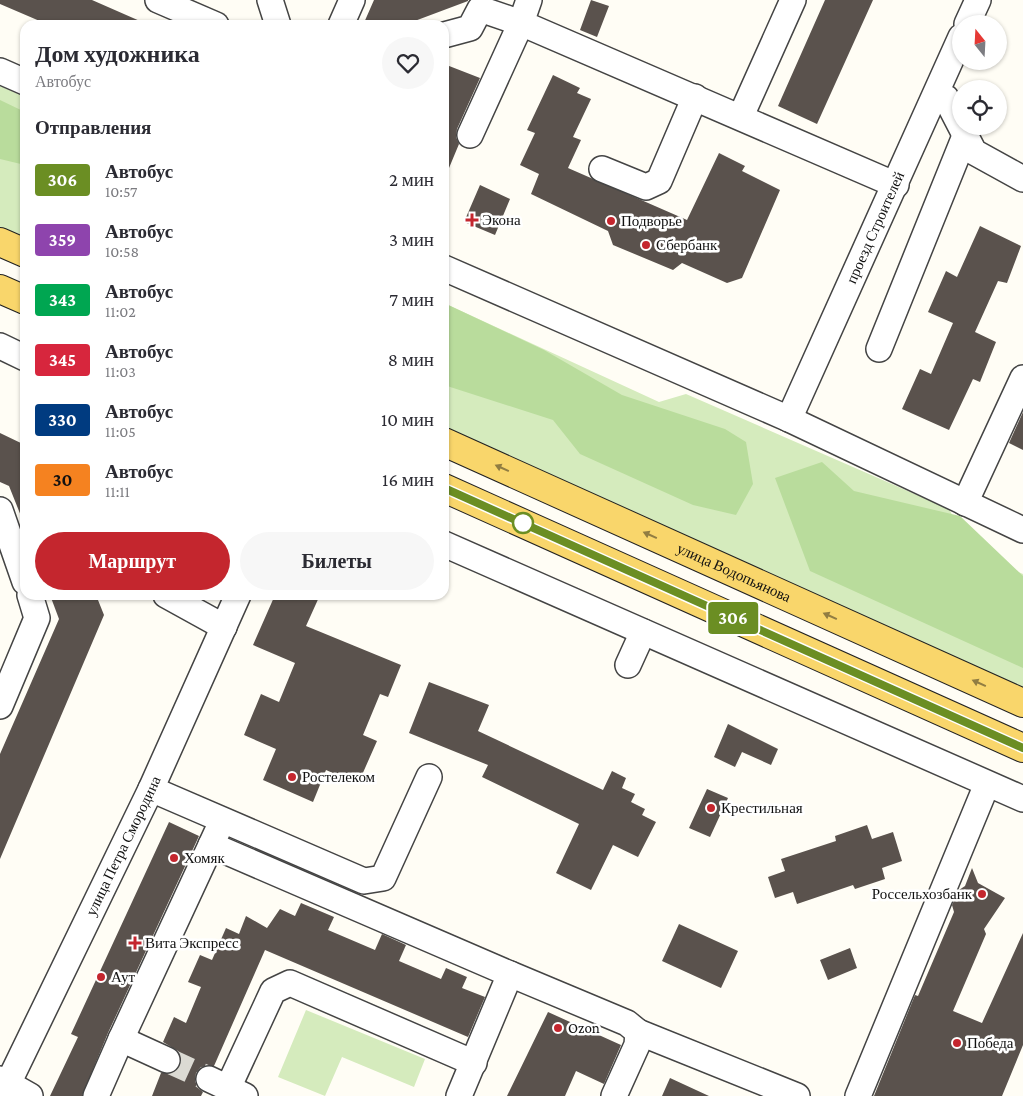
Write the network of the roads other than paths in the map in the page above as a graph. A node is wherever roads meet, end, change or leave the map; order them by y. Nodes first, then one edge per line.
1 (158, 0) edge
2 (270, 0) edge
3 (352, 0) edge
4 (793, 0) edge
5 (978, 0) edge
6 (526, 11) edge
7 (971, 15) edge
8 (204, 20) edge
9 (276, 20) edge
10 (343, 20) edge
11 (449, 34) edge
12 (952, 58) edge
13 (0, 71) edge
14 (20, 80) edge
15 (936, 95) junction
16 (695, 97) junction
17 (741, 116) junction
18 (470, 135) dead end
19 (966, 136) junction
20 (602, 169) dead end
21 (1023, 180) edge
22 (896, 185) junction
23 (0, 242) edge
24 (20, 251) edge
25 (449, 270) edge
26 (0, 289) edge
27 (20, 298) edge
28 (0, 346) edge
29 (879, 349) dead end
30 (20, 356) edge
31 (1023, 378) edge
32 (789, 419) junction
33 (449, 444) edge
34 (449, 490) edge
35 (965, 503) junction
36 (0, 510) edge
37 (1023, 530) edge
38 (449, 546) edge
39 (20, 568) edge
40 (32, 600) edge
41 (175, 600) edge
42 (236, 600) edge
43 (224, 627) junction
44 (643, 632) junction
45 (628, 664) dead end
46 (1023, 703) edge
47 (0, 706) edge
48 (1023, 748) edge
49 (428, 778) dead end
50 (988, 784) junction
51 (151, 789) junction
52 (1023, 800) edge
53 (222, 819) junction
54 (211, 845) junction
55 (510, 974) junction
56 (638, 1032) junction
57 (121, 1039) junction
58 (167, 1060) tunnel mouth
59 (474, 1063) junction
60 (4, 1086) edge
61 (227, 1088) edge
62 (30, 1096) edge
63 (96, 1096) edge
64 (459, 1096) edge
65 (614, 1096) edge
66 (796, 1096) edge
67 (858, 1096) edge

1 - 8 street
2 - 9 street
3 - 10 street
4 - 17 street
5 - 7 street
6 - 11 street
6 - 16 street
6 - 18 street
12 - 15 street, проезд Строителей
13 - 14 street
15 - 19 street
15 - 22 street, проезд Строителей
16 - 17 street
16 - 20 street
17 - 22 street
19 - 21 street
19 - 29 street
22 - 32 street, проезд Строителей
23 - 24 main road
25 - 32 street
26 - 27 main road
28 - 30 street
31 - 35 street
32 - 35 street
46 -> 33 main road, улица Водопьянова
34 - 48 main road
35 - 37 street
36 - 39 street
38 - 44 street
40 - 47 street
41 - 43 street
42 - 43 street, улица Петра Смородина
43 - 51 street, улица Петра Смородина
44 - 45 street
44 - 50 street
49 - 53 street
50 - 52 street
50 - 67 street
51 - 53 street
51 - 60 street, улица Петра Смородина
53 - 54 street
54 - 55 street
54 - 57 street
55 - 56 street
55 - 59 street
56 - 65 street
56 - 66 street
57 - 58 street
57 - 63 street
59 - 61 street
59 - 64 street
60 - 62 street

